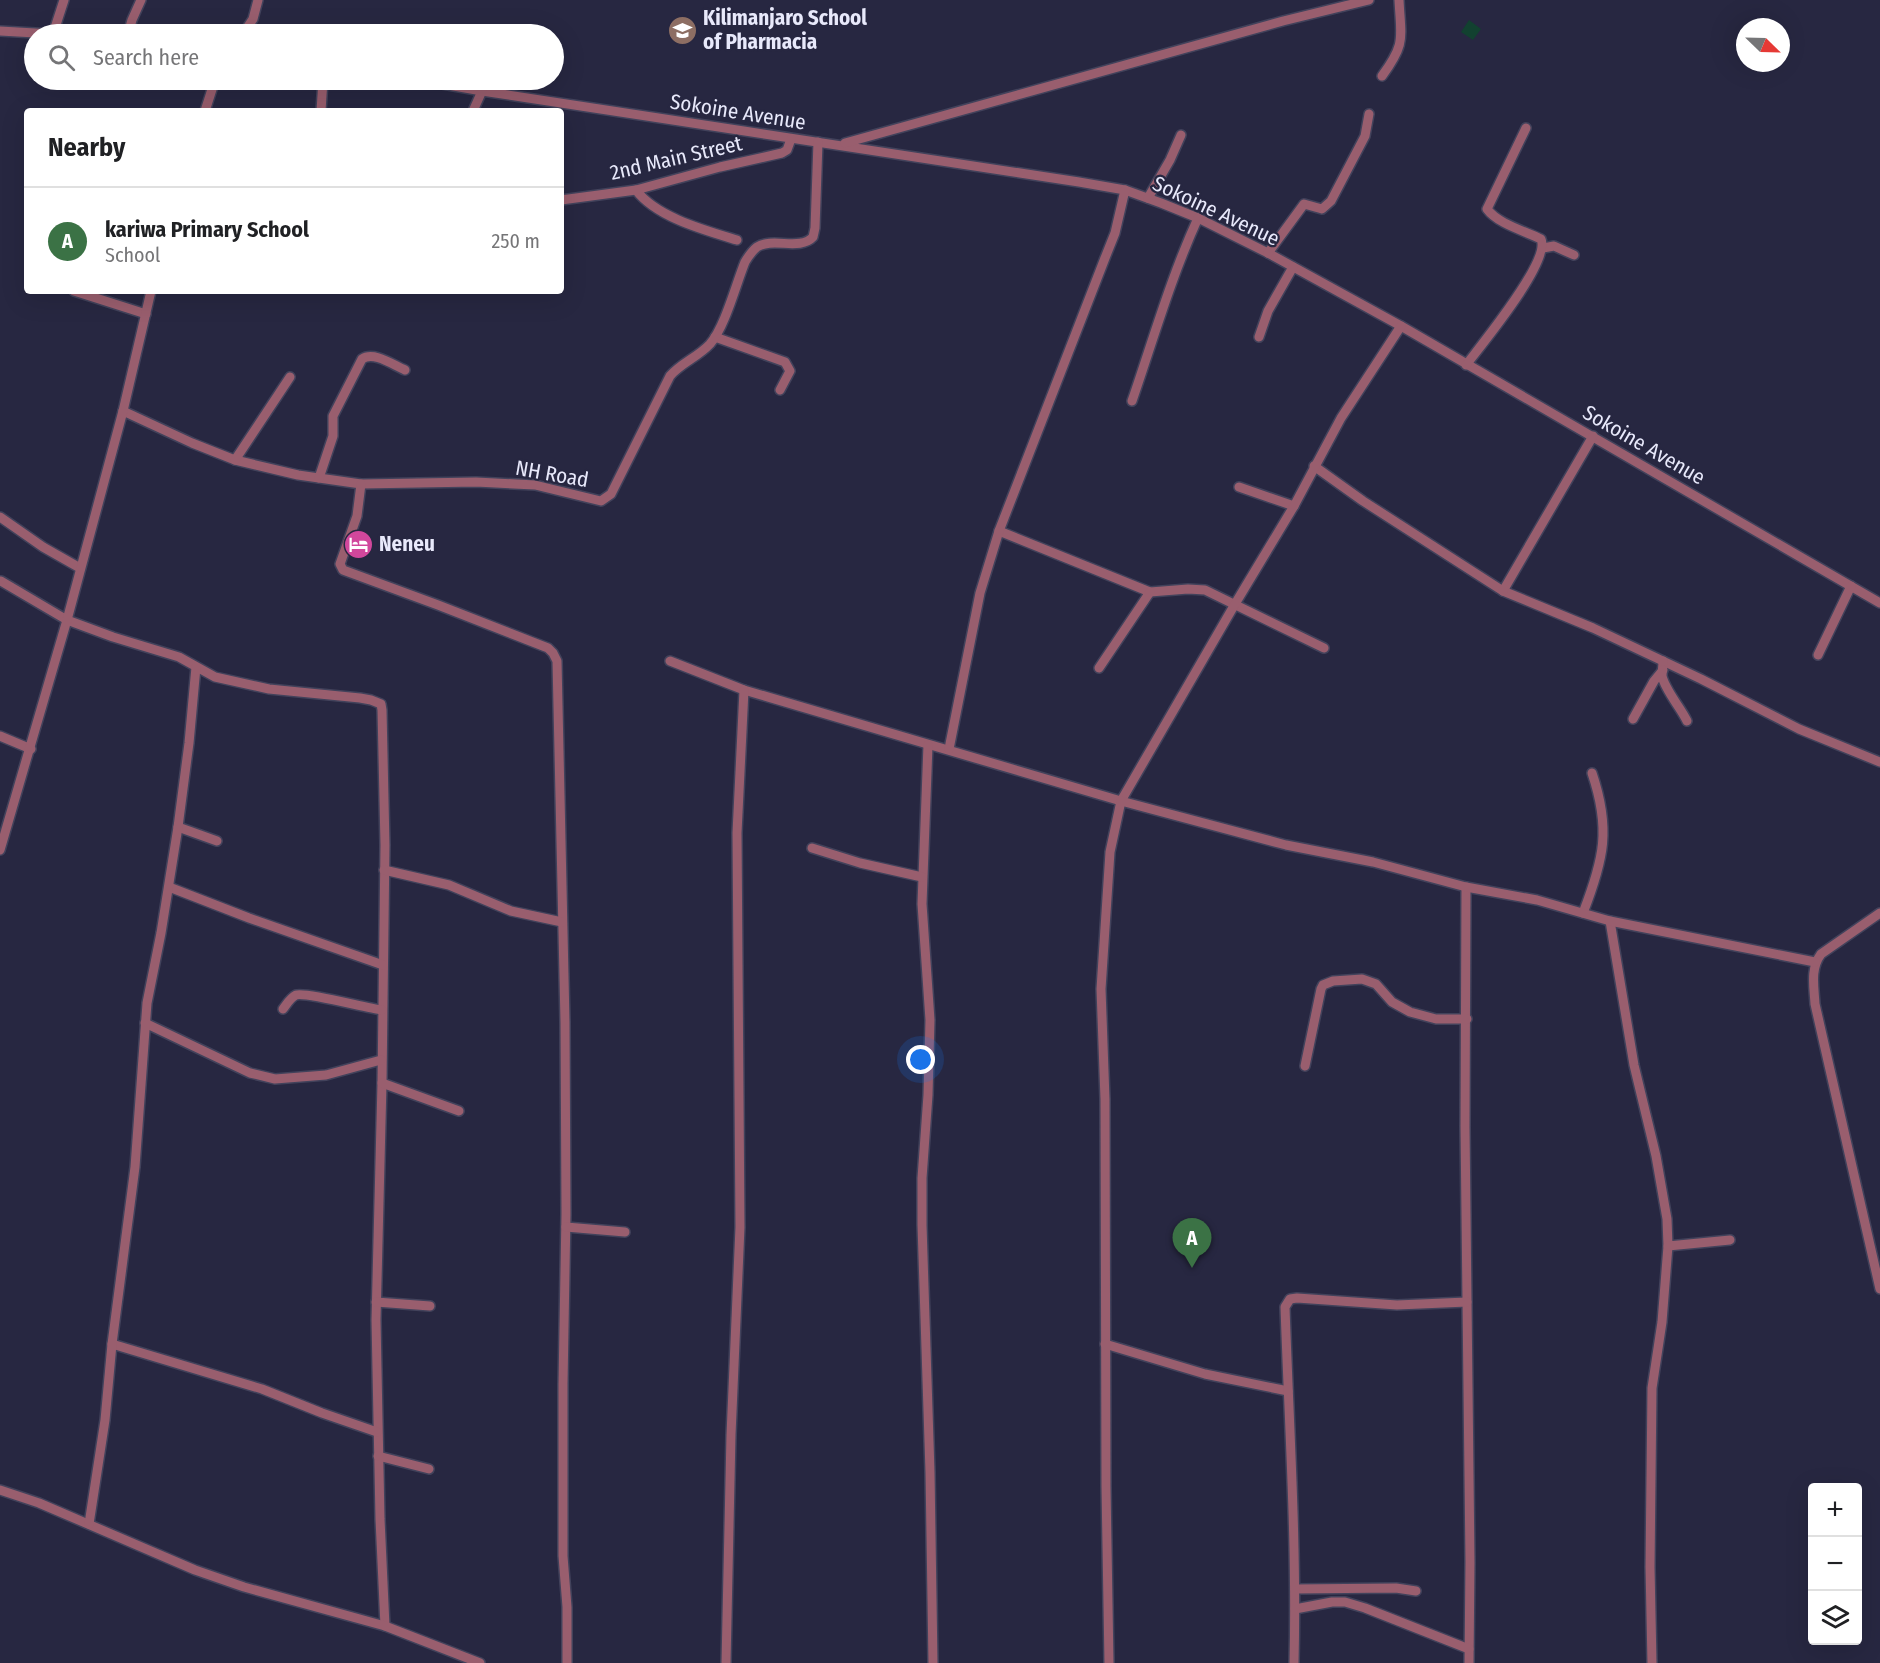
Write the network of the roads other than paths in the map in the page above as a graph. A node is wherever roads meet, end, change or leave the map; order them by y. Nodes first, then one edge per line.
1 (64, 0) edge
2 (141, 0) edge
3 (258, 0) edge
4 (1369, 0) edge
5 (1399, 0) edge
6 (56, 24) edge
7 (131, 24) edge
8 (250, 24) edge
9 (0, 31) edge
10 (24, 32) edge
11 (1382, 76) dead end
12 (212, 90) edge
13 (322, 90) edge
14 (476, 90) edge
15 (482, 91) junction
16 (206, 108) edge
17 (321, 108) edge
18 (474, 108) edge
19 (1369, 114) dead end
20 (1526, 128) dead end
21 (1181, 135) dead end
22 (791, 139) junction
23 (818, 142) junction
24 (842, 144) junction
25 (636, 190) junction
26 (1125, 190) junction
27 (1148, 198) junction
28 (564, 200) edge
29 (1198, 218) junction
30 (737, 240) dead end
31 (1543, 248) junction
32 (1268, 253) junction
33 (1574, 255) dead end
34 (1293, 267) junction
35 (90, 294) edge
36 (150, 294) edge
37 (146, 314) junction
38 (1401, 326) junction
39 (715, 337) junction
40 (1259, 337) dead end
41 (1466, 365) junction
42 (405, 370) dead end
43 (290, 377) dead end
44 (780, 390) dead end
45 (1132, 401) dead end
46 (123, 411) junction
47 (1593, 436) junction
48 (235, 460) junction
49 (1314, 466) junction
50 (319, 478) junction
51 (361, 484) junction
52 (1239, 487) dead end
53 (1294, 507) junction
54 (0, 517) edge
55 (999, 531) junction
56 (80, 568) junction
57 (1, 581) edge
58 (1851, 586) junction
59 (1503, 591) junction
60 (1150, 592) junction
61 (1880, 603) edge
62 (1235, 604) junction
63 (68, 620) junction
64 (1324, 648) dead end
65 (1818, 655) dead end
66 (670, 661) dead end
67 (1663, 666) junction
68 (196, 667) junction
69 (1099, 668) dead end
70 (744, 690) junction
71 (1633, 718) dead end
72 (1687, 721) dead end
73 (0, 736) edge
74 (928, 745) junction
75 (31, 749) junction
76 (949, 749) junction
77 (1880, 762) edge
78 (1592, 772) dead end
79 (1121, 801) junction
80 (178, 827) junction
81 (217, 841) dead end
82 (812, 848) dead end
83 (0, 850) edge
84 (384, 870) junction
85 (922, 877) junction
86 (169, 886) junction
87 (1467, 887) junction
88 (1583, 913) junction
89 (1880, 913) edge
90 (1610, 921) junction
91 (561, 922) junction
92 (1815, 962) junction
93 (383, 965) junction
94 (283, 1009) dead end
95 (382, 1010) junction
96 (1467, 1019) junction
97 (145, 1023) junction
98 (381, 1060) junction
99 (1305, 1066) dead end
100 (382, 1083) junction
101 (459, 1111) dead end
102 (566, 1227) junction
103 (625, 1232) dead end
104 (1730, 1240) dead end
105 (1668, 1246) junction
106 (1880, 1289) edge
107 (376, 1302) junction
108 (1467, 1302) junction
109 (430, 1306) dead end
110 (112, 1344) junction
111 (1105, 1344) junction
112 (1288, 1391) junction
113 (377, 1432) junction
114 (378, 1456) junction
115 (429, 1468) dead end
116 (0, 1490) edge
117 (89, 1524) junction
118 (1295, 1589) junction
119 (1416, 1591) dead end
120 (1295, 1609) junction
121 (385, 1626) junction
122 (1469, 1649) junction
123 (480, 1663) edge
124 (567, 1663) edge
125 (726, 1663) edge
126 (933, 1663) edge
127 (1109, 1663) edge
128 (1294, 1663) edge
129 (1469, 1663) edge
130 (1652, 1663) edge

1 - 6 street
2 - 7 street
3 - 8 street
4 - 24 street
5 - 11 street
9 - 10 street
12 - 16 street
13 - 17 street
14 - 15 street, Sokoine Avenue
15 - 18 street
15 - 22 street, Sokoine Avenue
19 - 32 street
20 - 31 street
21 - 27 street
22 - 23 street, Sokoine Avenue
22 - 25 street, 2nd Main Street
23 - 24 street, Sokoine Avenue
23 - 39 street, NH Road
24 - 26 street, Sokoine Avenue
25 - 28 street, 2nd Main Street
25 - 30 street
26 - 27 street, Sokoine Avenue
26 - 55 street
27 - 29 street, Sokoine Avenue
29 - 32 street, Sokoine Avenue
29 - 45 street
31 - 33 street
31 - 41 street
32 - 34 street, Sokoine Avenue
34 - 38 street, Sokoine Avenue
34 - 40 street
35 - 37 street
36 - 37 street
37 - 46 street
38 - 41 street, Sokoine Avenue
38 - 49 street
39 - 44 street
39 - 51 street, NH Road
41 - 47 street, Sokoine Avenue
42 - 50 street
43 - 48 street
46 - 48 street, NH Road
46 - 56 street
47 - 58 street, Sokoine Avenue
47 - 59 street
48 - 50 street, NH Road
49 - 53 street
49 - 59 street
50 - 51 street, NH Road
51 - 91 street
52 - 53 street
53 - 62 street
54 - 56 street
55 - 60 street
55 - 76 street
56 - 63 street
57 - 63 street
58 - 61 street, Sokoine Avenue
58 - 65 street
59 - 67 street
60 - 62 street
60 - 69 street
62 - 64 street
62 - 79 street
63 - 68 street
63 - 75 street
66 - 70 street
67 - 71 street
67 - 72 street
67 - 77 street
68 - 80 street
68 - 84 street
70 - 74 street
70 - 125 street
73 - 75 street
74 - 76 street
74 - 85 street
75 - 83 street
76 - 79 street
78 - 88 street
79 - 87 street
79 - 111 street
80 - 81 street
80 - 86 street
82 - 85 street
84 - 91 street
84 - 93 street
85 - 126 street
86 - 93 street
86 - 97 street
87 - 88 street
87 - 96 street
88 - 90 street
89 - 92 street
90 - 92 street
90 - 105 street
91 - 102 street
92 - 106 street
93 - 95 street
94 - 95 street
95 - 98 street
96 - 99 street
96 - 108 street
97 - 98 street
97 - 110 street
98 - 100 street
100 - 101 street
100 - 107 street
102 - 103 street
102 - 124 street
104 - 105 street
105 - 130 street
107 - 109 street
107 - 113 street
108 - 112 street
108 - 122 street
110 - 113 street
110 - 117 street
111 - 112 street
111 - 127 street
112 - 118 street
113 - 114 street
114 - 115 street
114 - 121 street
116 - 117 street
117 - 121 street
118 - 119 street
118 - 120 street
120 - 122 street
120 - 128 street
121 - 123 street
122 - 129 street

